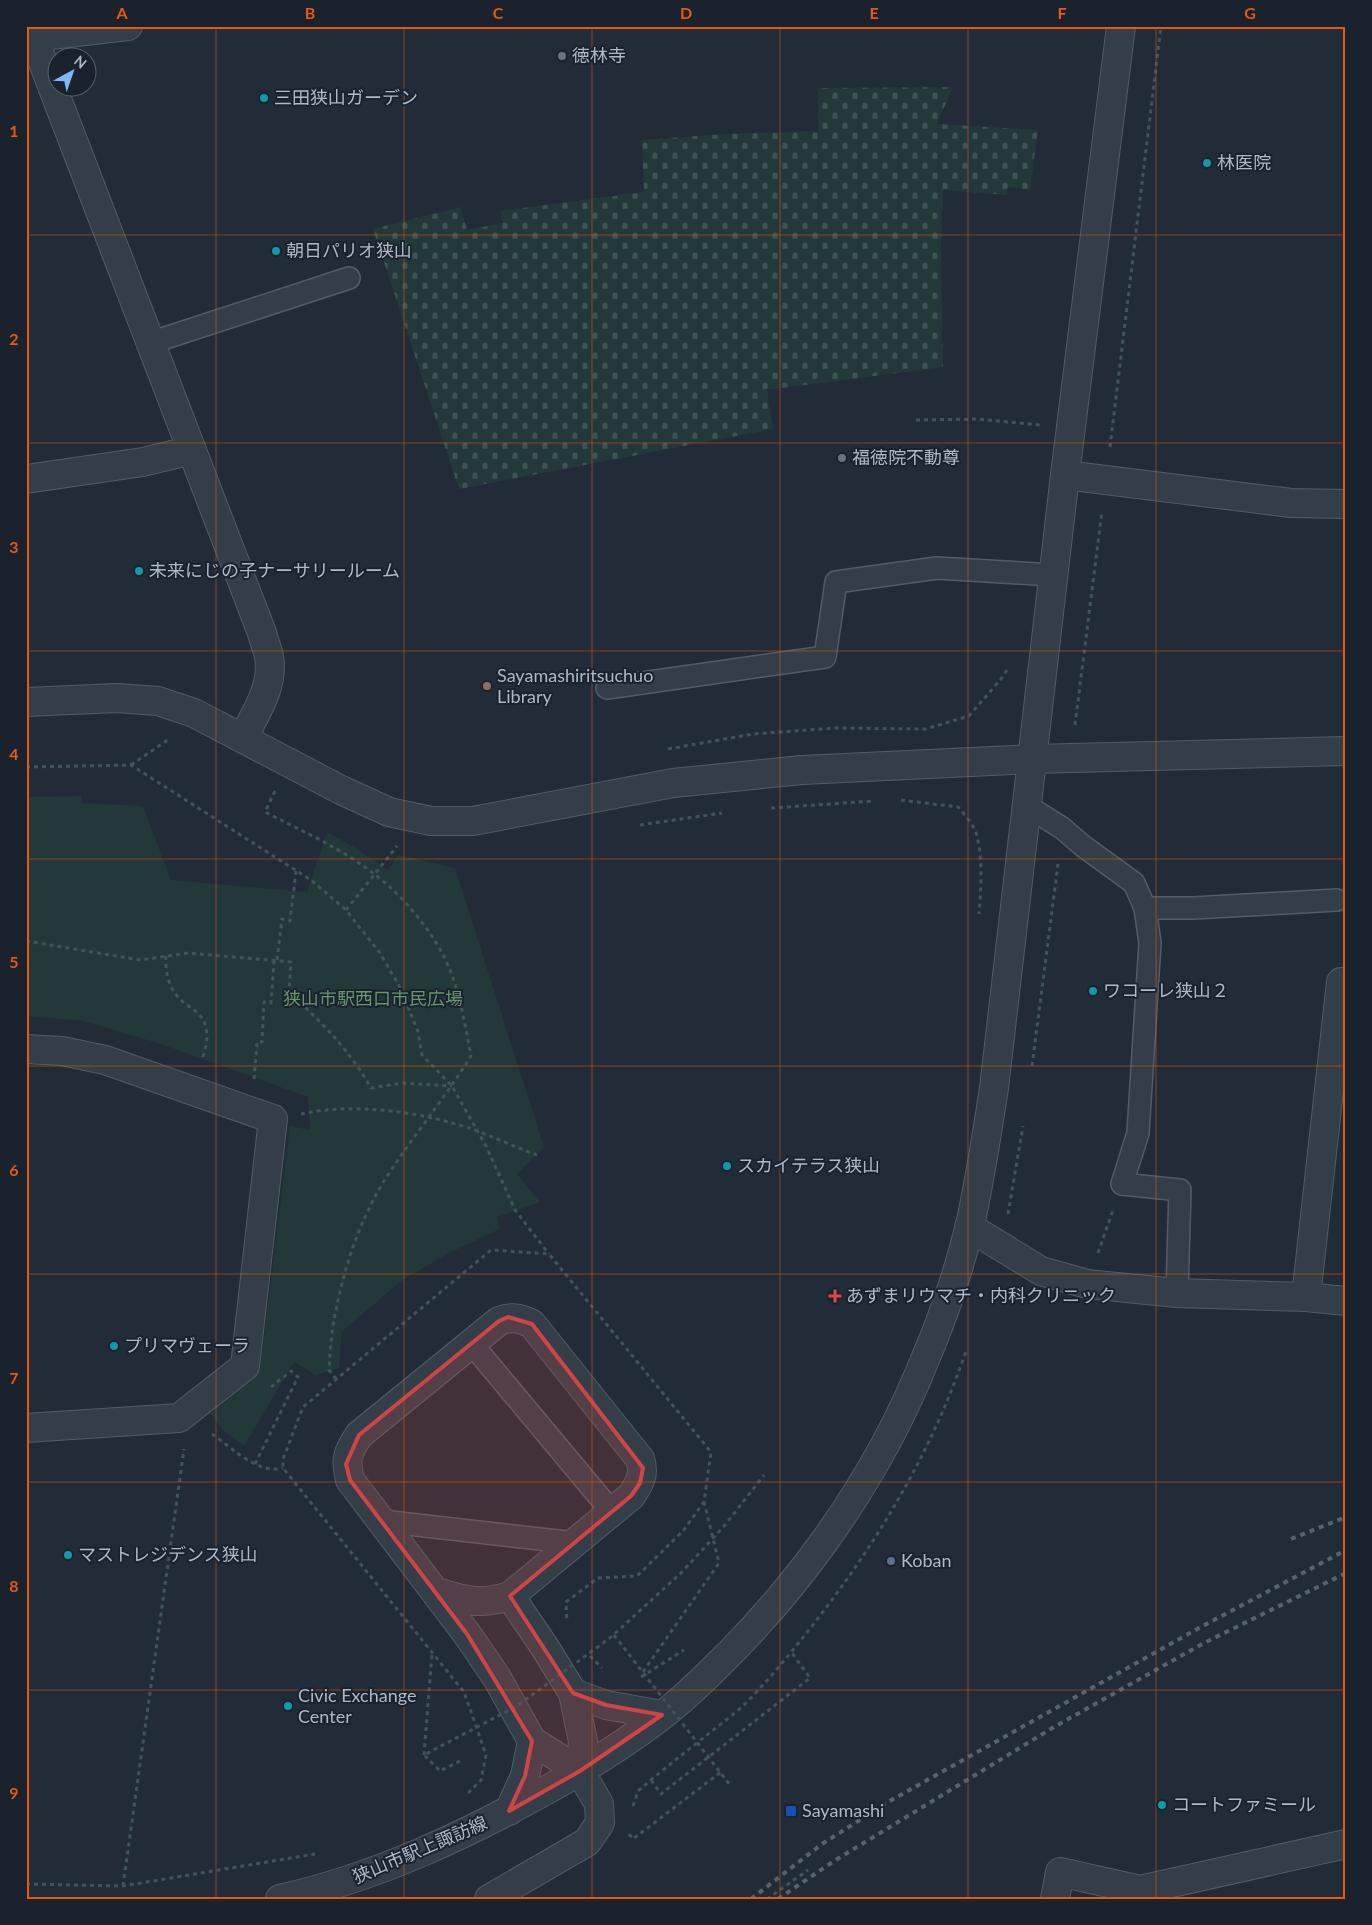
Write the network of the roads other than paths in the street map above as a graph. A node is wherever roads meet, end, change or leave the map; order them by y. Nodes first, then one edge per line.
1 (128, 26) edge
2 (1121, 26) edge
3 (32, 44) edge
4 (349, 278) dead end
5 (150, 343) junction
6 (192, 450) junction
7 (1065, 475) junction
8 (26, 479) edge
9 (1346, 504) edge
10 (1053, 575) junction
11 (607, 688) dead end
12 (26, 702) edge
13 (243, 738) junction
14 (1346, 751) edge
15 (1032, 759) junction
16 (1027, 806) junction
17 (1337, 900) dead end
18 (1145, 908) junction
19 (1341, 982) dead end
20 (26, 1049) edge
21 (969, 1227) junction
22 (1177, 1293) junction
23 (1306, 1297) junction
24 (1346, 1301) edge
25 (471, 1344) junction
26 (26, 1428) edge
27 (612, 1512) junction
28 (382, 1521) junction
29 (575, 1543) junction
30 (437, 1592) junction
31 (510, 1596) junction
32 (573, 1693) junction
33 (662, 1715) junction
34 (532, 1741) junction
35 (580, 1771) junction
36 (506, 1813) junction
37 (1346, 1844) edge
38 (280, 1899) edge
39 (490, 1899) edge
40 (1055, 1899) edge

1 - 3 street
2 - 7 street, 狭山市駅上諏訪線
3 - 5 street
4 - 5 lane
5 - 6 street
6 - 8 street
6 - 13 street
7 - 9 street
7 - 10 street, 狭山市駅上諏訪線
10 - 11 lane
10 - 15 street, 狭山市駅上諏訪線
12 - 13 street
13 - 15 street
14 - 15 street
15 - 16 street, 狭山市駅上諏訪線
16 - 18 lane
16 - 21 street, 狭山市駅上諏訪線
17 - 18 lane
18 - 22 lane
19 - 23 street
20 - 26 street
21 - 22 street
21 - 33 street, 狭山市駅上諏訪線
22 - 23 street
23 - 24 street
25 - 27 lane
25 - 27 street
25 - 28 street
27 - 29 street
28 - 29 lane
28 - 30 street
29 - 31 street
30 - 31 street
30 - 34 street
31 - 32 street
32 - 33 street
32 - 35 street
33 - 35 street, 狭山市駅上諏訪線
34 - 35 street
34 - 36 street
35 - 36 street, 狭山市駅上諏訪線
35 - 39 street
36 - 38 street, 狭山市駅上諏訪線
37 - 40 street

